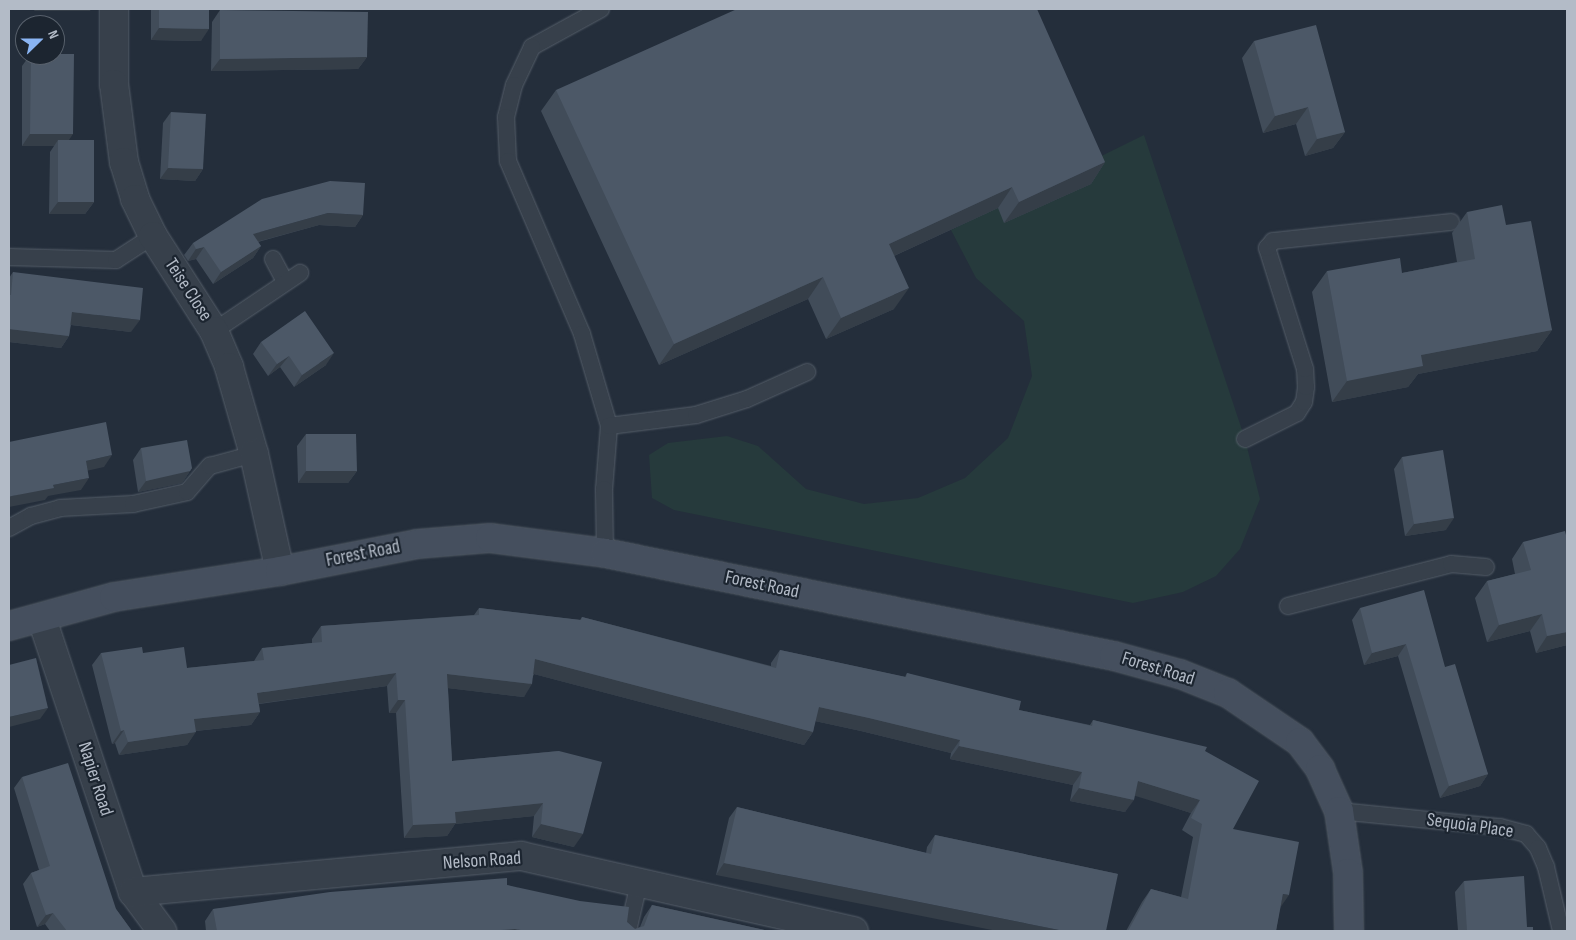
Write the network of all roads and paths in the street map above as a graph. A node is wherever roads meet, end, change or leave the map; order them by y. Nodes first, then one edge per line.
1 (114, 9) edge
2 (602, 9) edge
3 (1451, 222) dead end
4 (153, 236) junction
5 (9, 257) edge
6 (273, 259) dead end
7 (300, 272) dead end
8 (285, 282) junction
9 (214, 331) junction
10 (807, 372) dead end
11 (609, 426) junction
12 (1245, 439) dead end
13 (254, 454) junction
14 (9, 528) edge
15 (605, 553) junction
16 (1486, 568) dead end
17 (280, 571) junction
18 (1288, 606) dead end
19 (42, 619) junction
20 (9, 626) edge
21 (1339, 811) junction
22 (639, 883) junction
23 (133, 892) junction
24 (162, 931) edge
25 (628, 931) edge
26 (854, 931) edge
27 (1349, 931) edge
28 (1561, 931) edge

1 - 4 street, Teise Close
2 - 11 lane
3 - 12 lane
4 - 5 lane
4 - 9 street, Teise Close
6 - 8 lane
7 - 8 lane
8 - 9 lane
9 - 13 street, Teise Close
10 - 11 lane
11 - 15 lane
13 - 14 lane
13 - 17 street, Teise Close
15 - 17 street, Forest Road
15 - 21 street, Forest Road
16 - 18 lane
17 - 19 street, Forest Road
19 - 20 street, Forest Road
19 - 23 street, Napier Road
21 - 27 street, Forest Road
21 - 28 lane, Sequoia Place
22 - 23 street, Nelson Road
22 - 25 lane
22 - 26 street, Nelson Road
23 - 24 street, Napier Road

